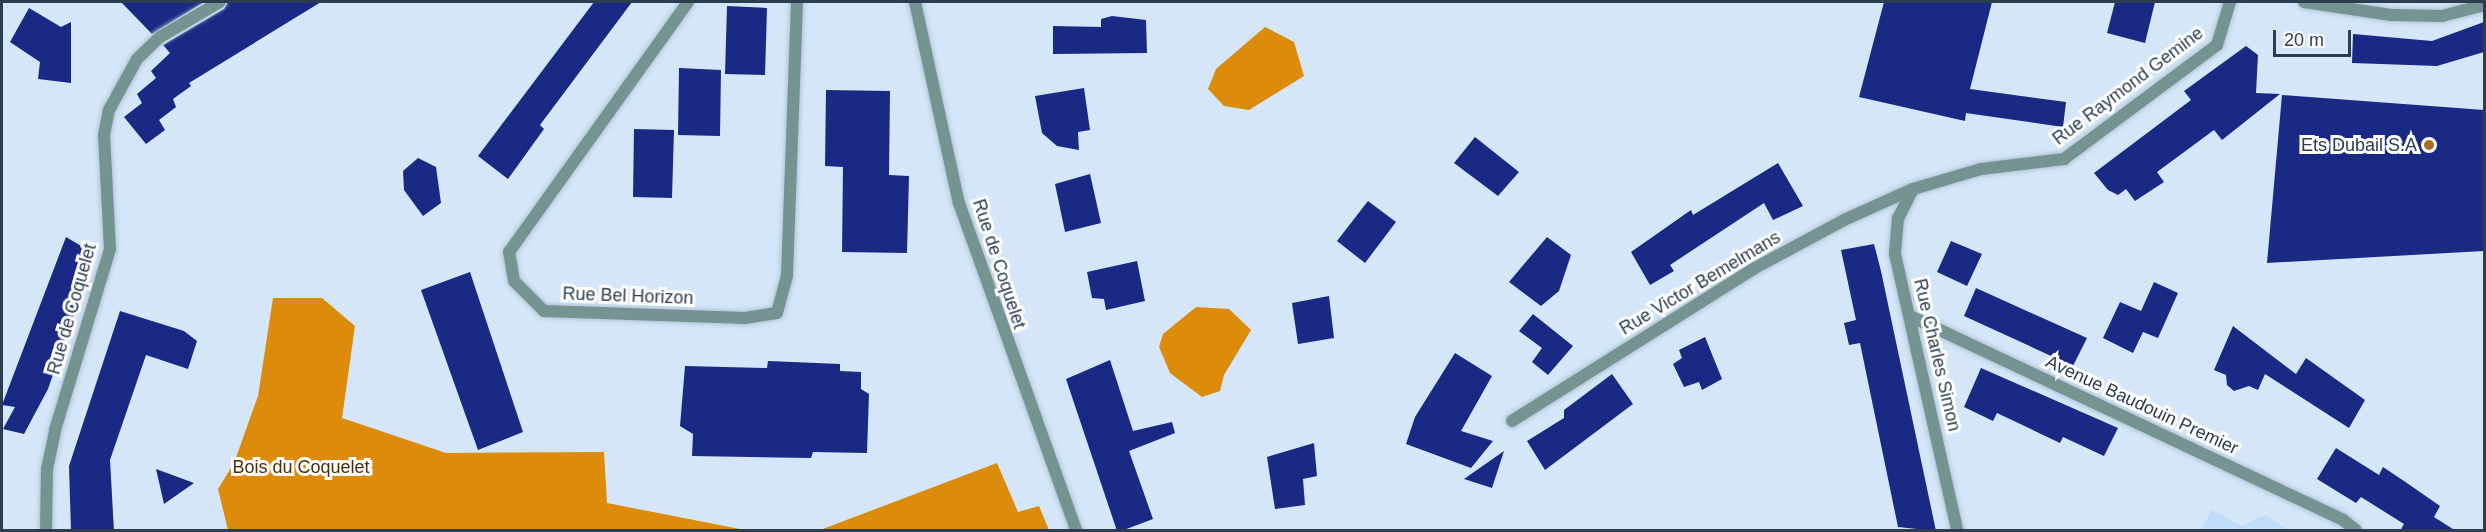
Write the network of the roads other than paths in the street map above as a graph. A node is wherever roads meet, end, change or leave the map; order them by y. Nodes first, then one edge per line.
1 (220, 2) edge
2 (688, 2) edge
3 (797, 2) edge
4 (915, 2) edge
5 (2230, 2) edge
6 (2304, 2) edge
7 (2484, 5) edge
8 (1913, 189) junction
9 (1910, 316) junction
10 (1512, 421) dead end
11 (46, 531) edge
12 (1076, 531) edge
13 (1957, 531) edge
14 (2356, 531) edge

1 - 11 street, Rue de Coquelet
2 - 3 street, Rue Bel Horizon
4 - 12 street, Rue de Coquelet
5 - 8 street, Rue Raymond Gemine
6 - 7 street
8 - 9 street, Rue Charles Simon
8 - 10 street, Rue Victor Bemelmans
9 - 13 street, Rue Charles Simon
9 - 14 street, Avenue Baudouin Premier

